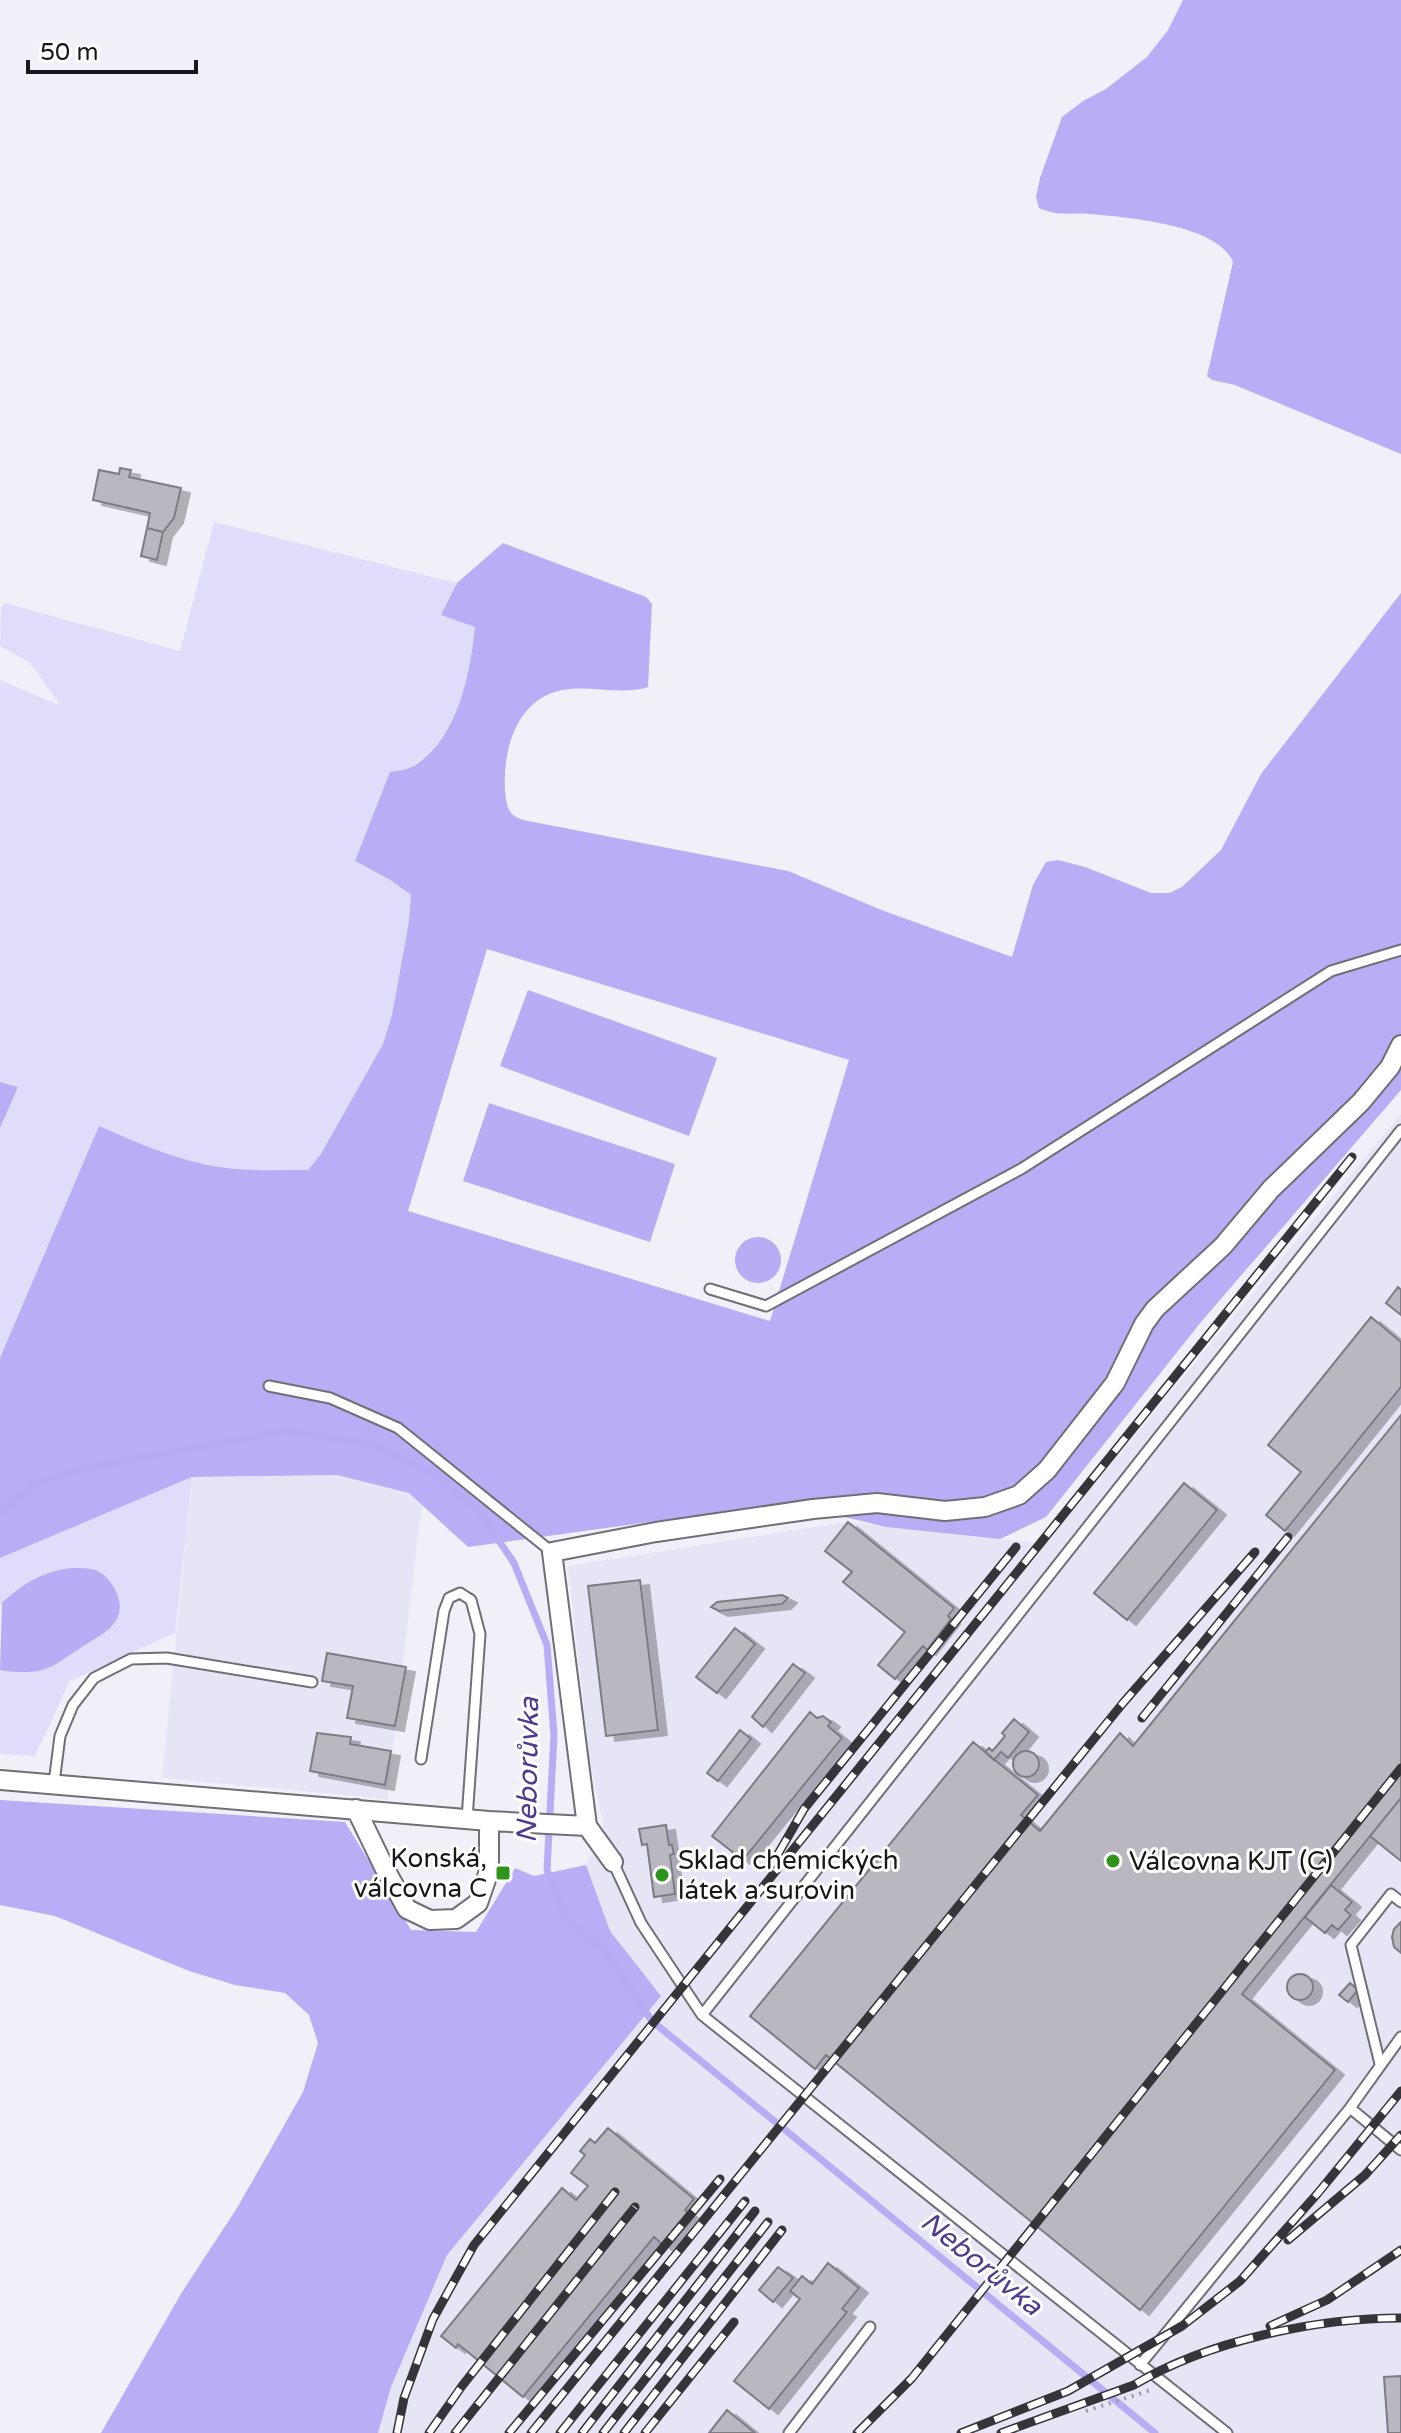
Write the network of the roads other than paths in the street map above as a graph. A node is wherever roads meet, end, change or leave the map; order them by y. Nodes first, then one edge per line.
1 (1401, 950) edge
2 (1401, 1045) edge
3 (1401, 1130) edge
4 (710, 1289) dead end
5 (269, 1386) dead end
6 (552, 1552) junction
7 (312, 1682) dead end
8 (421, 1759) dead end
9 (0, 1780) edge
10 (54, 1783) junction
11 (356, 1809) junction
12 (467, 1819) junction
13 (489, 1821) junction
14 (581, 1825) junction
15 (613, 1862) joint
16 (1401, 1902) edge
17 (702, 2015) junction
18 (1401, 2037) edge
19 (1380, 2064) junction
20 (1350, 2108) junction
21 (1401, 2150) edge
22 (870, 2327) dead end
23 (1140, 2365) junction
24 (789, 2433) edge
25 (1227, 2433) edge

1 - 4 lane
2 - 6 street
3 - 17 lane
5 - 6 lane
6 - 14 street
7 - 10 lane
8 - 12 lane
9 - 10 street
10 - 11 street
11 - 12 street
11 - 13 street
12 - 13 street
13 - 14 street
14 - 15 street
15 - 17 lane
16 - 19 lane
17 - 23 lane
18 - 19 lane
19 - 20 lane
20 - 21 lane
20 - 23 lane
22 - 24 lane
23 - 25 lane

